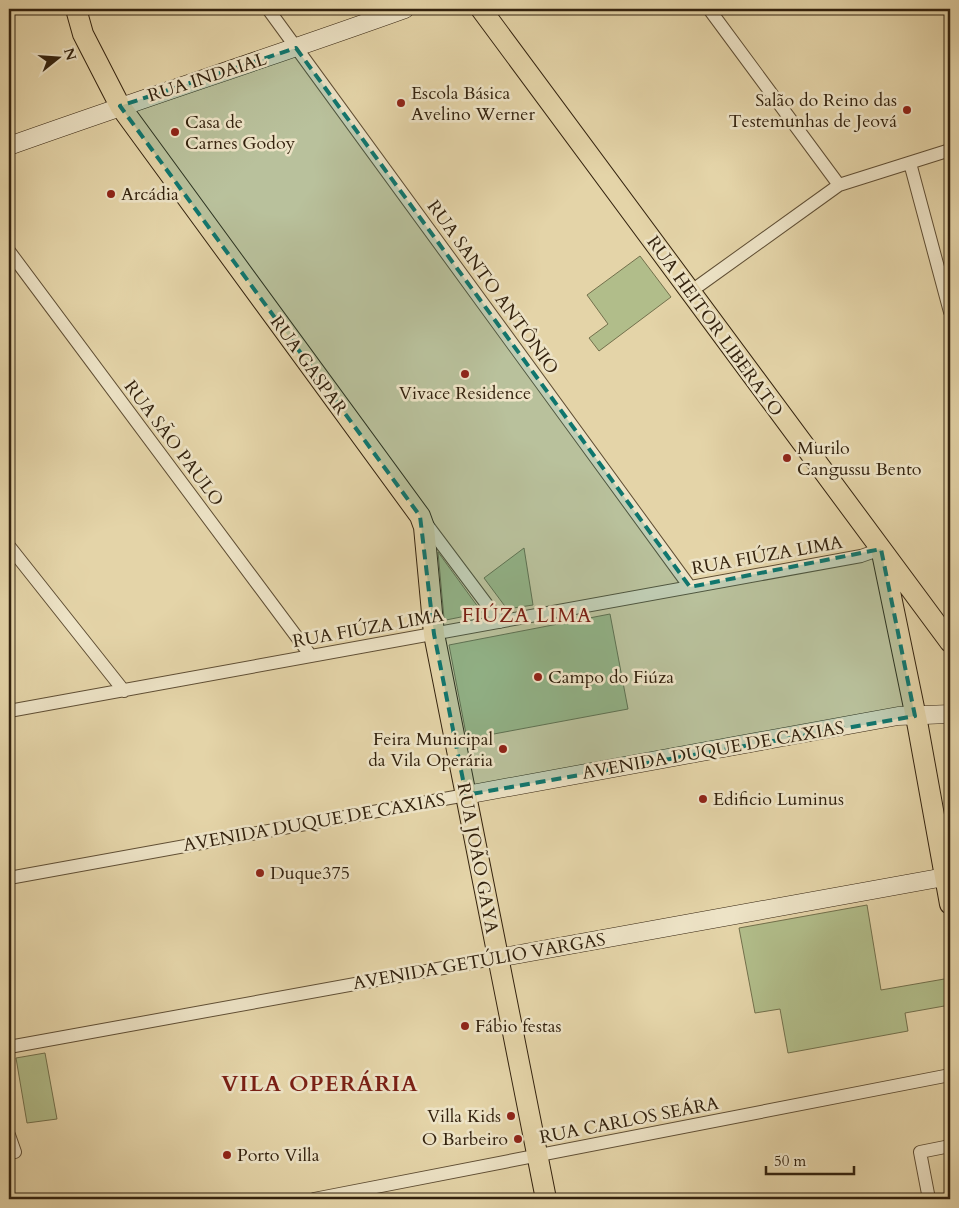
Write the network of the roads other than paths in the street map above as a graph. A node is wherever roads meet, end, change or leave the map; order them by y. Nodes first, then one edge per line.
1 (76, 9) edge
2 (268, 9) edge
3 (406, 9) edge
4 (480, 9) edge
5 (709, 9) edge
6 (296, 48) junction
7 (120, 106) junction
8 (9, 146) edge
9 (950, 150) edge
10 (910, 163) junction
11 (839, 184) junction
12 (9, 251) edge
13 (690, 292) junction
14 (950, 312) edge
15 (420, 516) junction
16 (9, 546) edge
17 (881, 549) junction
18 (690, 587) junction
19 (500, 622) junction
20 (434, 634) junction
21 (950, 642) edge
22 (311, 656) junction
23 (124, 691) junction
24 (9, 711) edge
25 (950, 714) edge
26 (915, 716) junction
27 (466, 795) junction
28 (948, 876) edge
29 (9, 878) edge
30 (950, 904) edge
31 (498, 958) junction
32 (9, 1047) edge
33 (950, 1075) edge
34 (9, 1135) edge
35 (950, 1146) edge
36 (15, 1152) dead end
37 (537, 1156) junction
38 (314, 1199) edge
39 (546, 1199) edge
40 (929, 1199) edge

1 - 7 main road, RUA GASPAR
2 - 6 street, RUA SANTO ANTÔNIO
3 - 6 street, RUA INDAIAL
4 - 13 main road, RUA HEITOR LIBERATO
5 - 11 street
6 - 7 street, RUA INDAIAL
6 - 18 street, RUA SANTO ANTÔNIO
7 - 8 street, RUA INDAIAL
7 - 15 main road, RUA GASPAR
9 - 10 street
10 - 11 street
10 - 14 street
11 - 13 street
12 - 22 street, RUA SÃO PAULO
13 - 17 main road, RUA HEITOR LIBERATO
15 - 19 street, RUA GASPAR
15 - 20 main road, RUA JOÃO GAYA
16 - 23 street
17 - 18 street, RUA FIÚZA LIMA
17 - 21 main road, RUA HEITOR LIBERATO
17 - 26 main road
18 - 19 street, RUA FIÚZA LIMA
19 - 20 street, RUA FIÚZA LIMA
20 - 22 street, RUA FIÚZA LIMA
20 - 27 main road, RUA JOÃO GAYA
22 - 23 street, RUA FIÚZA LIMA
23 - 24 street, RUA FIÚZA LIMA
25 - 26 street, AVENIDA DUQUE DE CAXIAS
26 - 27 street, AVENIDA DUQUE DE CAXIAS
26 - 28 main road
27 - 29 street, AVENIDA DUQUE DE CAXIAS
27 - 31 main road, RUA JOÃO GAYA
28 - 30 main road
28 - 31 street, AVENIDA GETÚLIO VARGAS
31 - 32 street, AVENIDA GETÚLIO VARGAS
31 - 37 main road, RUA JOÃO GAYA
33 - 37 street, RUA CARLOS SEÁRA
34 - 36 street
35 - 40 street
37 - 38 street, RUA CARLOS SEÁRA
37 - 39 main road, RUA JOÃO GAYA

